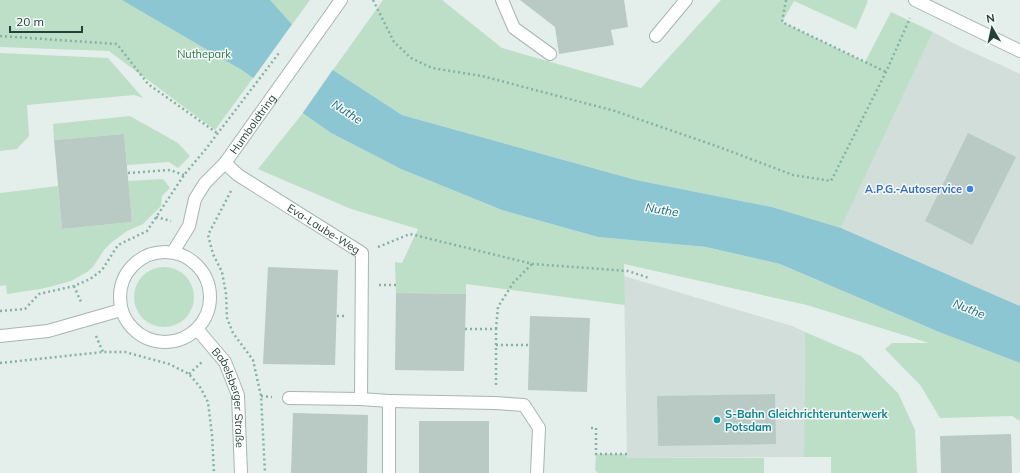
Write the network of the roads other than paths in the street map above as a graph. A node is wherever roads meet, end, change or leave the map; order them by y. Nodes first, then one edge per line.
1 (341, 0) edge
2 (502, 0) edge
3 (686, 0) edge
4 (916, 1) edge
5 (656, 36) dead end
6 (1020, 51) edge
7 (550, 54) dead end
8 (225, 163) junction
9 (173, 252) junction
10 (121, 310) junction
11 (197, 329) junction
12 (0, 336) edge
13 (289, 398) dead end
14 (362, 399) junction
15 (389, 401) junction
16 (241, 473) edge
17 (389, 473) edge
18 (537, 473) edge

1 - 8 street, Humboldtring
2 - 7 street
3 - 5 street
4 - 6 street
8 - 9 street, Humboldtring
8 - 14 street, Eva-Laube-Weg
9 - 10 street
9 - 11 street
10 - 11 street
10 - 12 street
11 - 16 street, Babelsberger Straße
13 - 14 street
14 - 15 street
15 - 17 street
15 - 18 street

